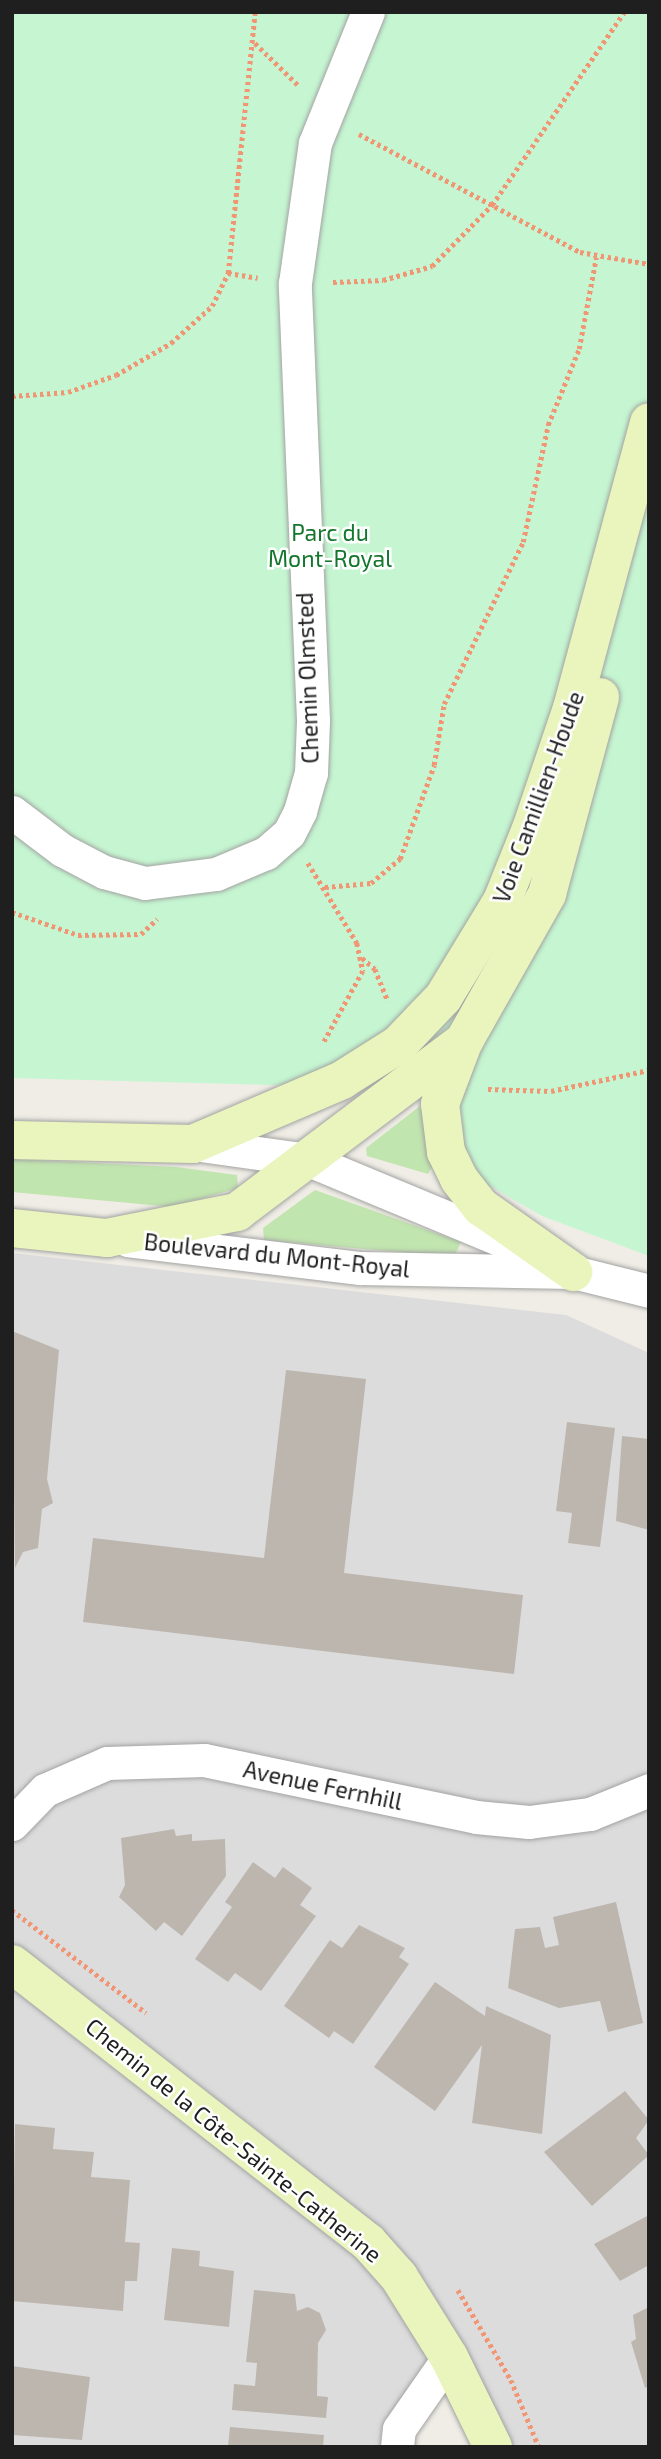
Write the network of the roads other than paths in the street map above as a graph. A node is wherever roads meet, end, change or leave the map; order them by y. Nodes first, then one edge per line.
1 (368, 12) edge
2 (649, 422) edge
3 (649, 512) edge
4 (12, 812) edge
5 (464, 1041) junction
6 (12, 1140) edge
7 (193, 1144) junction
8 (309, 1160) junction
9 (12, 1228) edge
10 (107, 1238) junction
11 (573, 1272) junction
12 (649, 1291) edge
13 (649, 1790) edge
14 (12, 1825) edge
15 (12, 1964) edge
16 (449, 2357) junction
17 (397, 2447) edge
18 (493, 2447) edge

1 - 4 street, Chemin Olmsted
2 - 7 street, Voie Camillien-Houde
3 - 5 street, Voie Camillien-Houde
5 - 8 street, Voie Camillien-Houde
5 - 11 street
6 - 7 street, Boulevard du Mont-Royal
7 - 8 street, Boulevard du Mont-Royal
8 - 10 street, Boulevard du Mont-Royal
8 - 11 street, Boulevard du Mont-Royal
9 - 10 street, Boulevard du Mont-Royal
10 - 11 street, Boulevard du Mont-Royal
11 - 12 street, Boulevard du Mont-Royal
13 - 14 street, Avenue Fernhill
15 - 16 street, Chemin de la Côte-Sainte-Catherine
16 - 17 street
16 - 18 street, Chemin de la Côte-Sainte-Catherine

